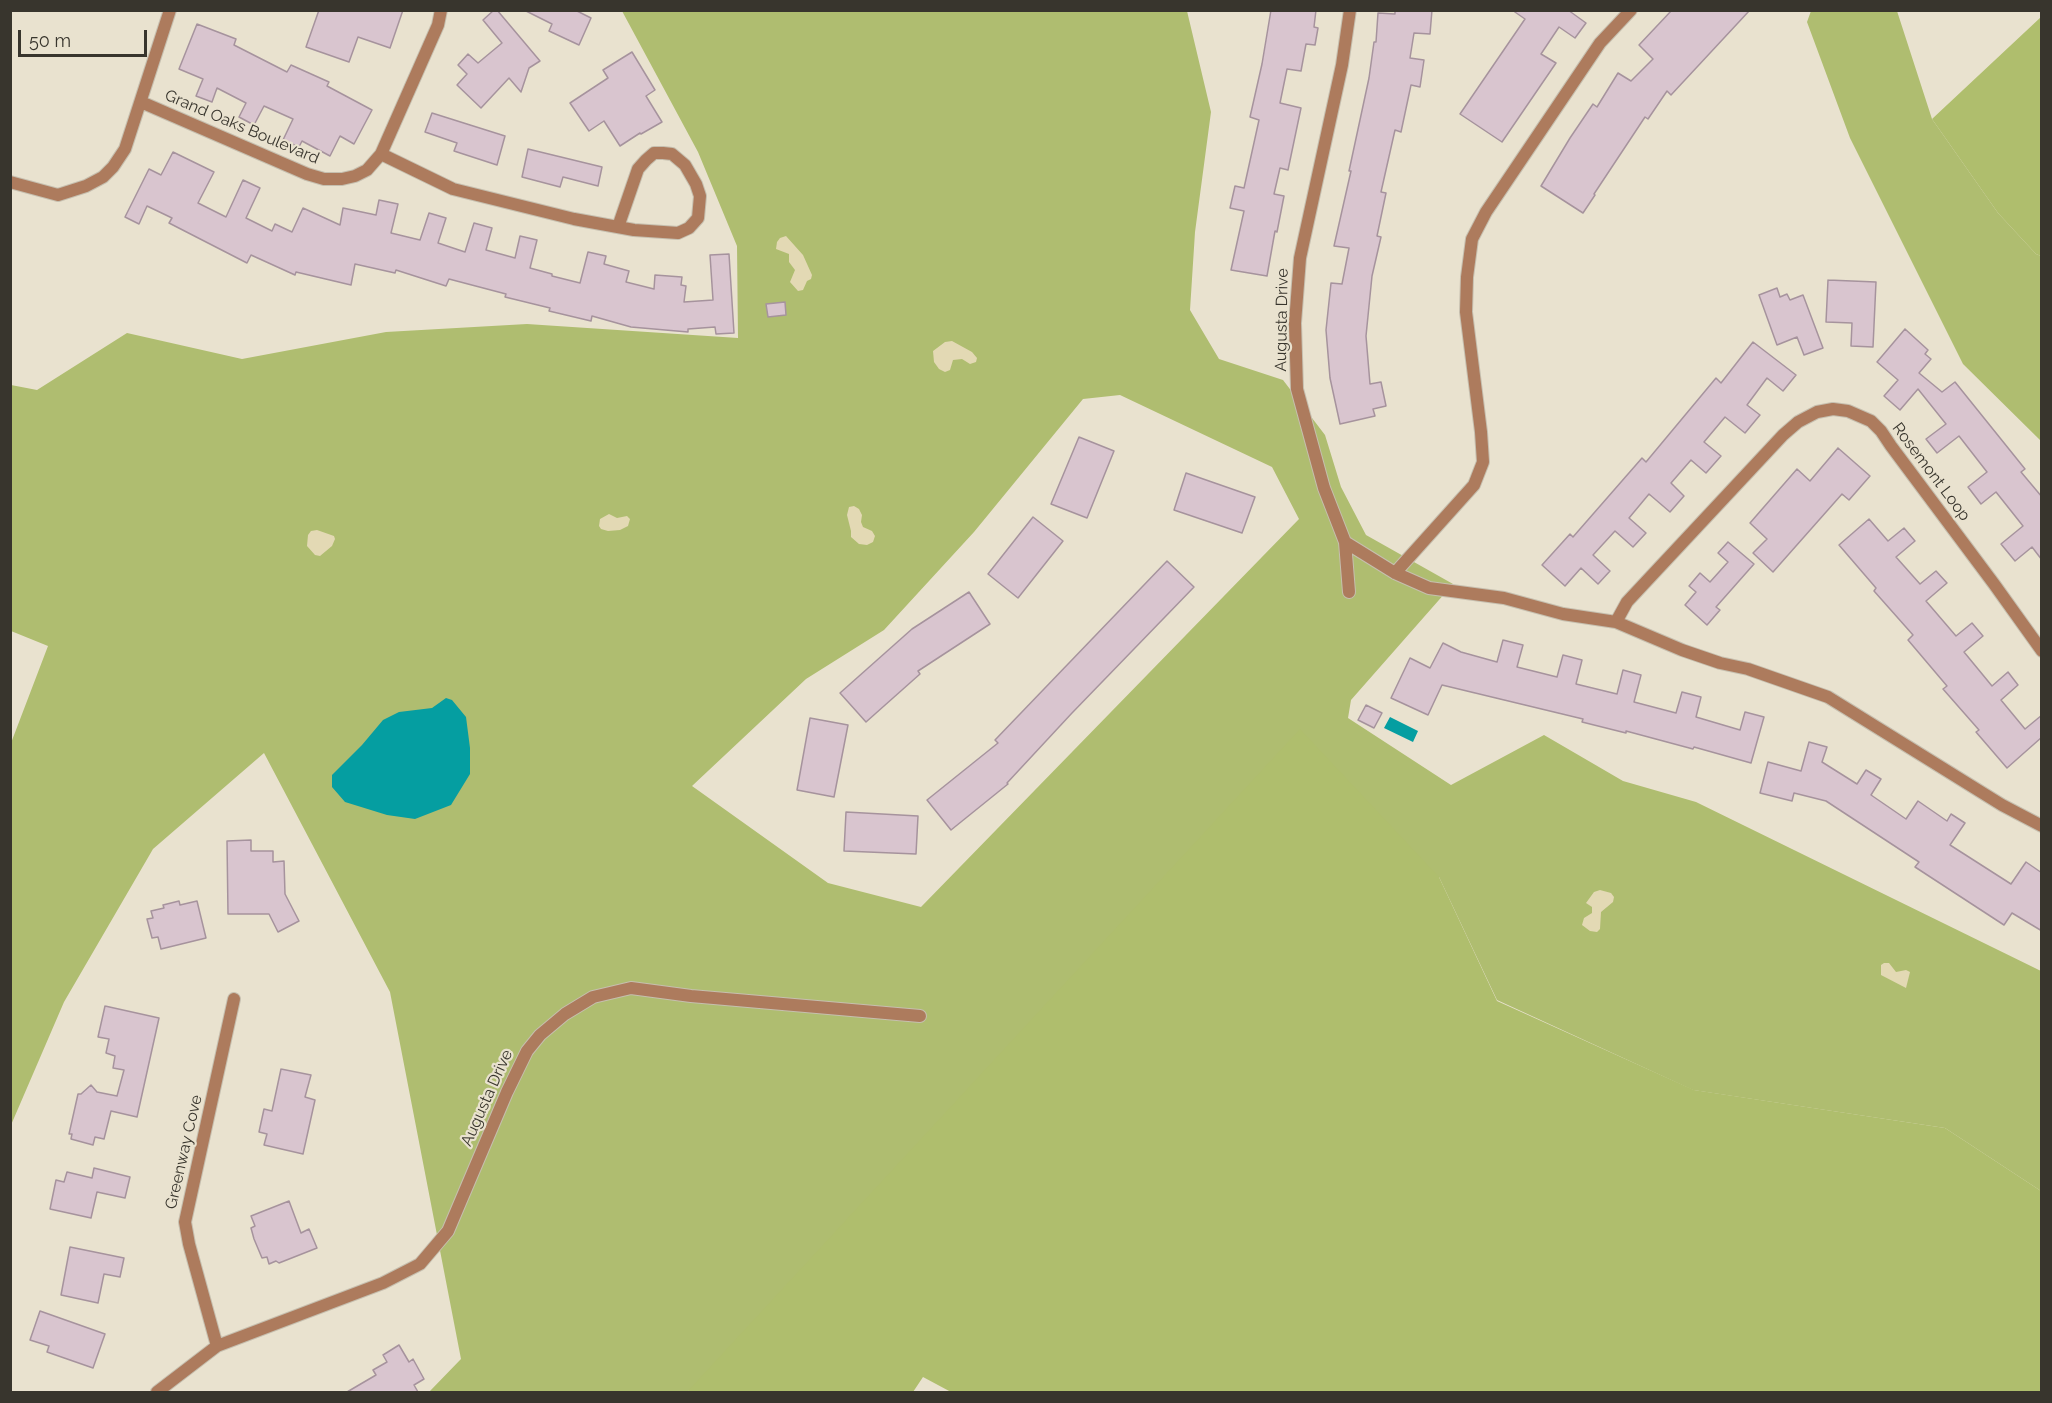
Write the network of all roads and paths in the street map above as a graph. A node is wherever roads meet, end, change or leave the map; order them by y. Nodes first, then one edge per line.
1 (170, 10) edge
2 (441, 10) edge
3 (1350, 10) edge
4 (1631, 10) edge
5 (141, 102) junction
6 (381, 154) junction
7 (10, 182) edge
8 (618, 227) junction
9 (1346, 542) junction
10 (1395, 573) junction
11 (1348, 592) dead end
12 (1616, 622) junction
13 (2042, 651) edge
14 (2042, 826) edge
15 (234, 999) dead end
16 (920, 1016) dead end
17 (217, 1346) junction
18 (158, 1392) edge

1 - 5 street
2 - 6 street, Grand Oaks Boulevard
3 - 9 street, Augusta Drive
4 - 10 street
5 - 6 street, Grand Oaks Boulevard
5 - 7 street
6 - 8 street
8 - 8 street
9 - 10 street
9 - 11 street, Augusta Drive
10 - 12 street
12 - 13 street, Rosemont Loop
12 - 14 street
15 - 17 street, Greenway Cove
16 - 17 street, Augusta Drive
17 - 18 street, Augusta Drive

